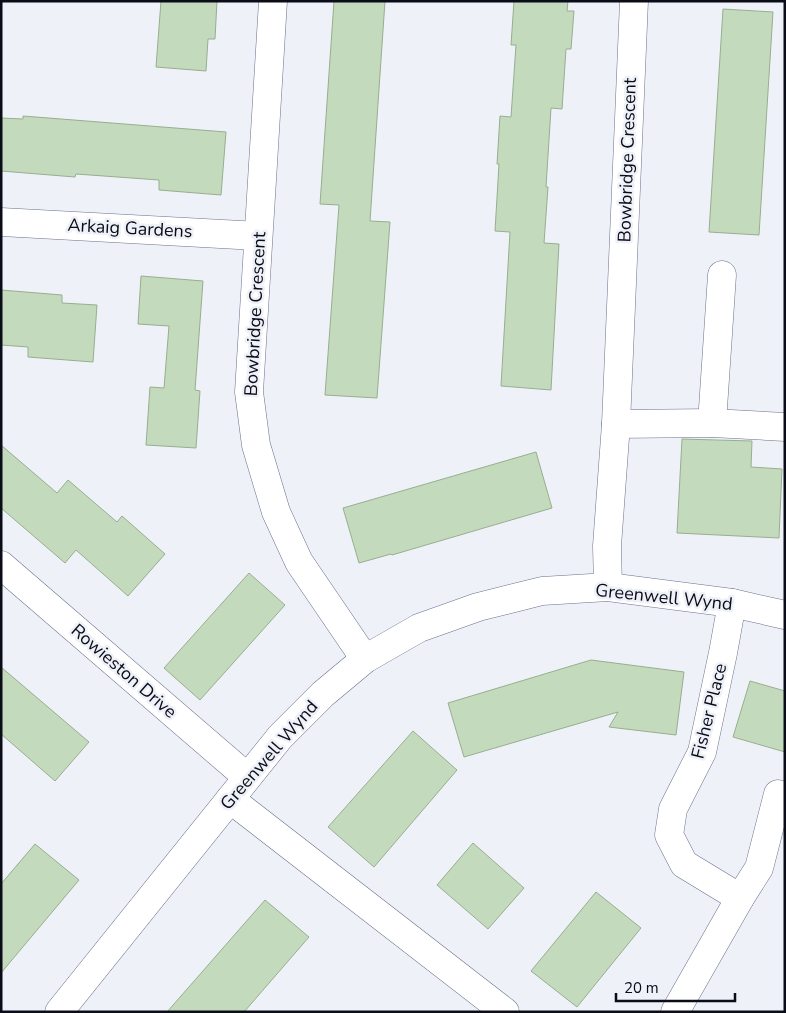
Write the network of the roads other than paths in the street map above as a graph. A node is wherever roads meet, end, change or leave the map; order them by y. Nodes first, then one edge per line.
1 (273, 1) edge
2 (634, 1) edge
3 (1, 222) edge
4 (258, 236) junction
5 (722, 275) dead end
6 (712, 423) junction
7 (616, 424) junction
8 (785, 427) edge
9 (1, 565) edge
10 (608, 587) junction
11 (732, 603) junction
12 (785, 615) edge
13 (365, 658) junction
14 (247, 777) junction
15 (778, 794) dead end
16 (230, 799) junction
17 (740, 898) junction
18 (501, 1011) edge
19 (59, 1012) edge
20 (675, 1012) edge

1 - 4 street, Bowbridge Crescent
2 - 7 street, Bowbridge Crescent
3 - 4 street, Arkaig Gardens
4 - 13 street, Bowbridge Crescent
5 - 6 street
6 - 7 street
6 - 8 street
7 - 10 street, Bowbridge Crescent
9 - 14 street, Rowieston Drive
10 - 11 street, Greenwell Wynd
10 - 13 street, Greenwell Wynd
11 - 12 street, Greenwell Wynd
11 - 17 street, Fisher Place
13 - 14 street, Greenwell Wynd
14 - 16 street, Greenwell Wynd
15 - 17 street
16 - 18 street
16 - 19 street, Greenwell Wynd
17 - 20 street

